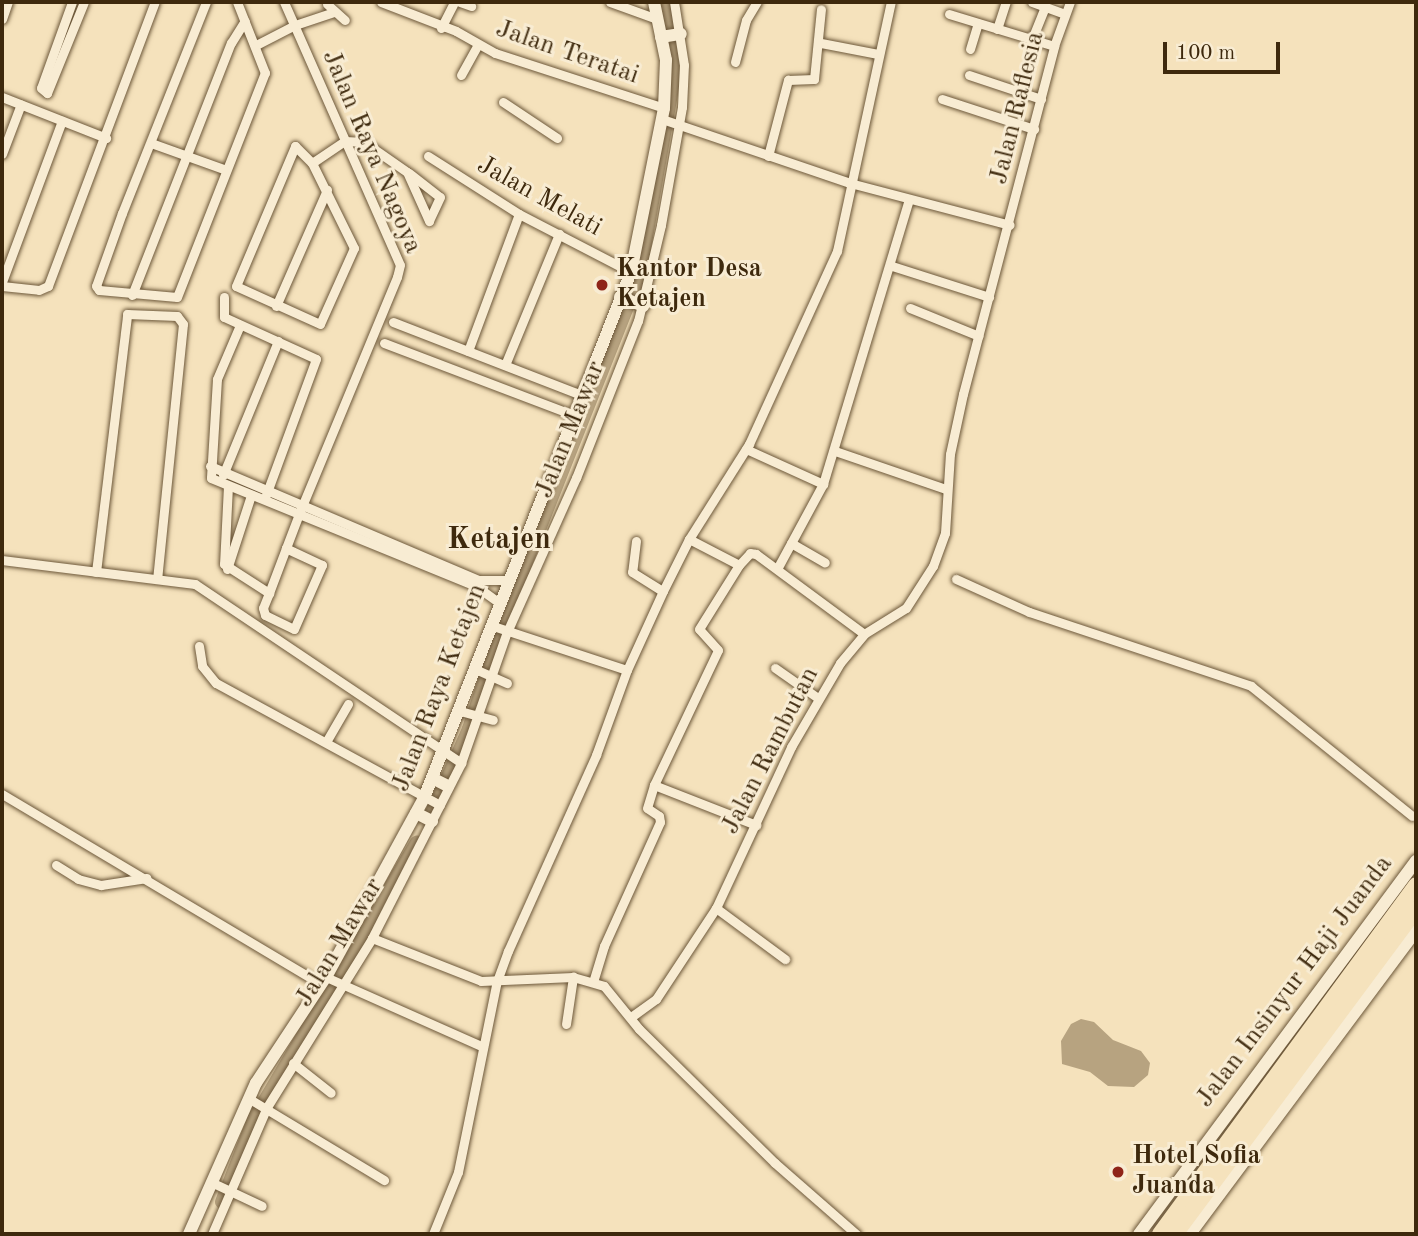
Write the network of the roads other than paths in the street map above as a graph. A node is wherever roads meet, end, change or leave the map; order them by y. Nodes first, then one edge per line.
1 (8, 2) edge
2 (155, 2) edge
3 (206, 2) edge
4 (237, 2) edge
5 (284, 2) edge
6 (381, 2) edge
7 (454, 2) edge
8 (460, 2) edge
9 (610, 2) edge
10 (654, 2) edge
11 (674, 2) edge
12 (757, 2) edge
13 (891, 2) edge
14 (1006, 2) edge
15 (1032, 2) edge
16 (1070, 2) edge
17 (72, 3) edge
18 (327, 4) dead end
19 (84, 5) edge
20 (471, 6) dead end
21 (1045, 7) junction
22 (821, 9) dead end
23 (334, 12) junction
24 (949, 14) dead end
25 (1065, 14) junction
26 (2, 19) edge
27 (657, 19) junction
28 (345, 20) dead end
29 (245, 21) junction
30 (978, 23) junction
31 (295, 25) junction
32 (441, 29) junction
33 (997, 29) junction
34 (672, 35) junction
35 (1032, 39) junction
36 (821, 43) junction
37 (258, 44) junction
38 (478, 44) junction
39 (1054, 46) junction
40 (970, 49) dead end
41 (878, 54) junction
42 (735, 62) dead end
43 (46, 74) junction
44 (461, 75) dead end
45 (969, 75) dead end
46 (57, 78) junction
47 (2, 97) edge
48 (942, 99) dead end
49 (1041, 99) junction
50 (503, 102) dead end
51 (21, 104) junction
52 (669, 119) junction
53 (62, 121) junction
54 (1034, 129) junction
55 (106, 138) junction
56 (557, 138) dead end
57 (345, 141) junction
58 (151, 143) junction
59 (2, 154) edge
60 (188, 156) junction
61 (428, 156) dead end
62 (768, 156) junction
63 (312, 163) junction
64 (226, 170) junction
65 (407, 172) junction
66 (850, 183) junction
67 (327, 190) junction
68 (909, 200) junction
69 (649, 205) junction
70 (664, 208) junction
71 (519, 214) junction
72 (1010, 225) junction
73 (559, 234) junction
74 (892, 266) junction
75 (631, 272) junction
76 (2, 284) edge
77 (132, 295) junction
78 (225, 297) dead end
79 (989, 297) junction
80 (622, 298) junction
81 (641, 305) junction
82 (276, 306) junction
83 (910, 308) dead end
84 (393, 322) dead end
85 (240, 325) junction
86 (979, 336) junction
87 (278, 341) junction
88 (384, 344) dead end
89 (468, 351) junction
90 (505, 365) junction
91 (581, 395) junction
92 (573, 415) junction
93 (746, 449) junction
94 (835, 451) junction
95 (224, 480) junction
96 (823, 484) junction
97 (946, 489) junction
98 (251, 495) junction
99 (266, 496) junction
100 (301, 510) junction
101 (689, 539) junction
102 (636, 541) dead end
103 (791, 543) junction
104 (286, 548) junction
105 (2, 561) edge
106 (825, 563) dead end
107 (739, 565) junction
108 (227, 569) junction
109 (778, 569) junction
110 (96, 572) junction
111 (157, 578) junction
112 (956, 579) dead end
113 (506, 580) junction
114 (477, 583) junction
115 (663, 591) junction
116 (269, 593) junction
117 (498, 602) junction
118 (491, 626) junction
119 (505, 631) junction
120 (864, 634) junction
121 (199, 646) dead end
122 (775, 668) dead end
123 (477, 669) junction
124 (627, 670) junction
125 (490, 674) junction
126 (508, 683) dead end
127 (818, 698) junction
128 (348, 704) dead end
129 (469, 714) junction
130 (493, 720) dead end
131 (326, 742) junction
132 (453, 757) junction
133 (441, 782) junction
134 (654, 785) junction
135 (3, 796) edge
136 (433, 801) junction
137 (1412, 816) dead end
138 (425, 817) junction
139 (756, 825) junction
140 (410, 846) junction
141 (1416, 861) edge
142 (56, 865) dead end
143 (146, 878) junction
144 (1416, 885) edge
145 (385, 895) junction
146 (716, 908) junction
147 (1416, 909) edge
148 (1416, 931) edge
149 (372, 938) junction
150 (785, 959) dead end
151 (573, 977) junction
152 (497, 981) junction
153 (331, 982) junction
154 (593, 982) junction
155 (631, 1017) junction
156 (566, 1024) dead end
157 (1289, 1045) junction
158 (483, 1047) junction
159 (293, 1063) junction
160 (331, 1093) dead end
161 (251, 1099) junction
162 (265, 1107) junction
163 (1224, 1132) junction
164 (243, 1137) junction
165 (384, 1180) dead end
166 (222, 1187) junction
167 (262, 1206) dead end
168 (189, 1234) edge
169 (212, 1234) edge
170 (433, 1234) edge
171 (856, 1234) edge
172 (1139, 1234) edge
173 (1160, 1234) edge
174 (1175, 1234) edge
175 (1190, 1234) edge

1 - 26 street
2 - 55 street
3 - 58 street
4 - 29 street
5 - 31 street, Jalan Raya Nagoya
6 - 32 street, Jalan Teratai
7 - 32 street
8 - 20 street
9 - 27 street
10 - 27 street, Jalan Raya Ketajen
11 - 34 street, Jalan Mawar
12 - 42 street
13 - 41 street
14 - 33 street
15 - 21 street
16 - 25 street, Jalan Raflesia
17 - 19 street
17 - 43 street
18 - 23 street
19 - 46 street
21 - 25 street
21 - 35 street
22 - 36 street
23 - 28 street
23 - 31 street
24 - 30 street
25 - 39 street, Jalan Raflesia
27 - 34 street, Jalan Raya Ketajen
29 - 37 street
29 - 60 street
30 - 33 street
30 - 40 street
31 - 37 street
31 - 57 street, Jalan Raya Nagoya
32 - 38 street, Jalan Teratai
33 - 35 street
34 - 52 street, Jalan Raya Ketajen
34 - 52 street, Jalan Mawar
35 - 39 street
36 - 41 street
36 - 62 street
37 - 64 street
38 - 44 street
38 - 52 street, Jalan Teratai
39 - 49 street, Jalan Raflesia
41 - 66 street
43 - 46 street
43 - 46 street
45 - 49 street
47 - 51 street
48 - 54 street
49 - 54 street, Jalan Raflesia
50 - 56 street
51 - 53 street
51 - 59 street
52 - 62 street, Jalan Teratai
52 - 69 street, Jalan Raya Ketajen
52 - 70 street, Jalan Mawar
53 - 55 street
53 - 76 street
54 - 72 street, Jalan Raflesia
55 - 76 street
57 - 63 street
57 - 65 street
57 - 100 street, Jalan Raya Nagoya
58 - 60 street
58 - 77 street
60 - 64 street
60 - 77 street
61 - 71 street, Jalan Melati
62 - 66 street, Jalan Teratai
63 - 67 street
63 - 82 street
64 - 77 street
65 - 65 street
66 - 68 street, Jalan Teratai
66 - 93 street
67 - 82 street
67 - 82 street
68 - 72 street, Jalan Teratai
68 - 74 street
69 - 70 street
69 - 75 street, Jalan Raya Ketajen
70 - 81 street, Jalan Mawar
71 - 73 street, Jalan Melati
71 - 89 street
72 - 79 street, Jalan Rambutan
73 - 75 street, Jalan Melati
73 - 90 street
74 - 79 street
74 - 94 street
75 - 80 street, Jalan Raya Ketajen
78 - 85 street
79 - 86 street, Jalan Rambutan
80 - 81 street
80 - 91 street, Jalan Raya Ketajen
81 - 119 street, Jalan Mawar
83 - 86 street
84 - 89 street
85 - 87 street
85 - 95 street
86 - 97 street, Jalan Rambutan
87 - 95 street
87 - 99 street
88 - 92 street
89 - 90 street
90 - 91 street
91 - 92 street, Jalan Raya Ketajen
92 - 113 street, Jalan Raya Ketajen
93 - 96 street
93 - 101 street
94 - 96 street
94 - 97 street
95 - 98 street
95 - 99 street
95 - 108 street
96 - 103 street
97 - 120 street, Jalan Rambutan
98 - 99 street
98 - 108 street
99 - 100 street
100 - 104 street, Jalan Raya Nagoya
100 - 114 street
101 - 107 street
101 - 115 street
102 - 115 street
103 - 106 street
103 - 109 street
104 - 116 street, Jalan Raya Nagoya
104 - 116 street
105 - 110 street
107 - 109 street
107 - 134 street
108 - 116 street
109 - 120 street
110 - 111 street
110 - 111 street
111 - 132 street
112 - 137 street
113 - 114 street
113 - 117 street, Jalan Raya Ketajen
114 - 117 street
115 - 124 street
117 - 118 street, Jalan Raya Ketajen
118 - 119 street
118 - 123 street, Jalan Raya Ketajen
119 - 124 street
119 - 125 street, Jalan Mawar
120 - 127 street, Jalan Rambutan
121 - 131 street
122 - 127 street
123 - 125 street
123 - 129 street, Jalan Raya Ketajen
124 - 152 street
125 - 126 street
125 - 129 street, Jalan Mawar
127 - 139 street, Jalan Rambutan
128 - 131 street
129 - 130 street
129 - 132 street, Jalan Raya Ketajen
129 - 132 street, Jalan Mawar
131 - 136 street
132 - 133 street, Jalan Raya Ketajen
132 - 133 street, Jalan Mawar
133 - 136 street, Jalan Raya Ketajen
134 - 139 street
134 - 154 street
135 - 143 street
136 - 138 street, Jalan Raya Ketajen
138 - 140 street, Jalan Raya Ketajen
138 - 140 street, Jalan Mawar
139 - 146 street, Jalan Rambutan
140 - 145 street, Jalan Raya Ketajen
140 - 145 street, Jalan Mawar
141 - 157 street, Jalan Insinyur Haji Juanda
142 - 143 street
143 - 153 street
144 - 157 highway, Jalan Insinyur Haji Juanda
145 - 149 street, Jalan Mawar
145 - 153 street, Jalan Raya Ketajen
146 - 150 street
146 - 155 street, Jalan Rambutan
147 - 174 highway, Jalan Insinyur Haji Juanda
148 - 175 street
149 - 152 street
149 - 153 street, Jalan Mawar
151 - 152 street
151 - 154 street
151 - 156 street
152 - 158 street
153 - 158 street
153 - 159 street, Jalan Mawar
153 - 161 street, Jalan Raya Ketajen
154 - 155 street
155 - 171 street
157 - 163 highway, Jalan Insinyur Haji Juanda
158 - 170 street
159 - 160 street
159 - 162 street, Jalan Mawar
161 - 162 street
161 - 164 street, Jalan Raya Ketajen
162 - 164 street, Jalan Mawar
162 - 165 street
163 - 172 street, Jalan Insinyur Haji Juanda
163 - 173 highway, Jalan Insinyur Haji Juanda
164 - 166 street, Jalan Raya Ketajen
164 - 166 street, Jalan Mawar
166 - 167 street
166 - 168 street, Jalan Raya Ketajen
166 - 169 street, Jalan Mawar

